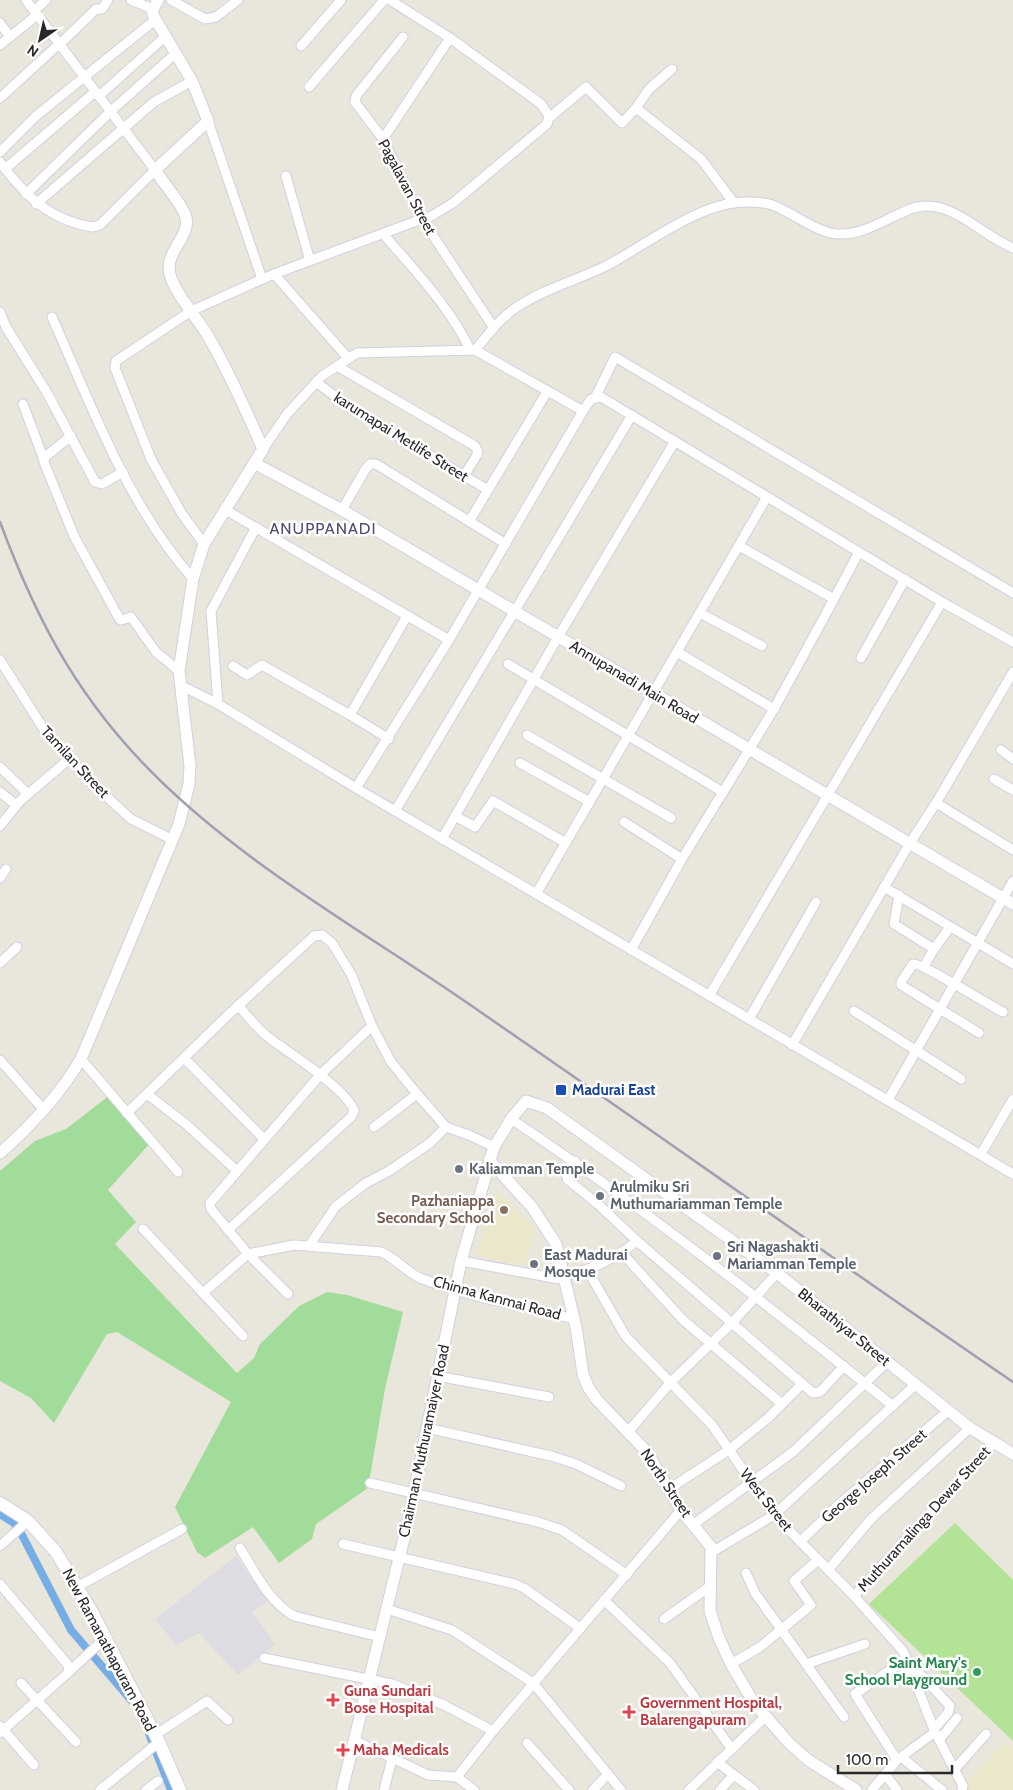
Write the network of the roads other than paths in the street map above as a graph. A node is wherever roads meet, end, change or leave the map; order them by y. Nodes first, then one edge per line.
1 (26, 0) edge
2 (46, 0) edge
3 (108, 0) edge
4 (131, 0) edge
5 (171, 0) edge
6 (238, 0) edge
7 (341, 0) edge
8 (384, 0) edge
9 (390, 0) edge
10 (155, 10) edge
11 (35, 13) junction
12 (0, 23) edge
13 (166, 36) junction
14 (10, 37) junction
15 (403, 37) dead end
16 (450, 38) junction
17 (59, 44) junction
18 (0, 45) edge
19 (301, 46) dead end
20 (176, 53) junction
21 (672, 69) dead end
22 (84, 78) junction
23 (192, 81) junction
24 (309, 87) dead end
25 (97, 94) junction
26 (0, 98) edge
27 (636, 108) junction
28 (110, 112) junction
29 (549, 118) junction
30 (208, 121) junction
31 (122, 128) junction
32 (383, 139) junction
33 (0, 152) edge
34 (3, 166) edge
35 (155, 170) junction
36 (286, 176) dead end
37 (26, 194) junction
38 (734, 203) junction
39 (36, 204) junction
40 (422, 220) junction
41 (384, 235) junction
42 (1013, 248) edge
43 (310, 261) junction
44 (274, 274) junction
45 (262, 279) junction
46 (191, 311) junction
47 (0, 312) edge
48 (52, 317) dead end
49 (494, 328) junction
50 (472, 350) junction
51 (348, 358) junction
52 (337, 366) junction
53 (316, 382) junction
54 (547, 392) junction
55 (596, 396) junction
56 (23, 404) dead end
57 (583, 411) junction
58 (632, 415) junction
59 (71, 436) junction
60 (675, 441) junction
61 (262, 449) junction
62 (44, 460) junction
63 (254, 463) junction
64 (123, 472) junction
65 (464, 476) junction
66 (488, 490) junction
67 (767, 497) junction
68 (224, 509) junction
69 (342, 510) junction
70 (470, 520) junction
71 (256, 527) junction
72 (204, 544) junction
73 (506, 544) junction
74 (739, 546) junction
75 (859, 552) junction
76 (193, 579) junction
77 (905, 579) junction
78 (478, 589) junction
79 (1013, 592) edge
80 (834, 599) junction
81 (942, 602) junction
82 (514, 610) junction
83 (700, 613) junction
84 (407, 616) junction
85 (558, 636) junction
86 (449, 640) junction
87 (1013, 642) edge
88 (762, 646) dead end
89 (677, 652) junction
90 (861, 658) dead end
91 (0, 660) edge
92 (508, 664) dead end
93 (233, 666) dead end
94 (179, 671) junction
95 (1013, 672) edge
96 (534, 679) junction
97 (180, 685) junction
98 (653, 694) junction
99 (218, 704) junction
100 (774, 709) junction
101 (350, 715) junction
102 (527, 734) dead end
103 (628, 736) junction
104 (388, 738) junction
105 (749, 750) junction
106 (1001, 750) dead end
107 (69, 759) junction
108 (1013, 759) edge
109 (520, 763) dead end
110 (0, 767) edge
111 (994, 779) dead end
112 (603, 780) junction
113 (356, 788) junction
114 (1013, 790) edge
115 (0, 792) edge
116 (724, 792) junction
117 (28, 794) junction
118 (829, 795) junction
119 (590, 802) junction
120 (936, 803) junction
121 (16, 805) junction
122 (395, 812) junction
123 (455, 816) junction
124 (671, 818) dead end
125 (624, 822) dead end
126 (0, 826) edge
127 (442, 839) junction
128 (172, 840) junction
129 (566, 843) junction
130 (910, 843) junction
131 (1013, 850) edge
132 (682, 860) junction
133 (6, 869) dead end
134 (0, 878) edge
135 (1013, 881) edge
136 (884, 887) junction
137 (536, 894) junction
138 (898, 895) junction
139 (1008, 901) edge
140 (816, 902) dead end
141 (950, 927) junction
142 (977, 943) junction
143 (17, 947) dead end
144 (934, 949) junction
145 (631, 950) junction
146 (0, 963) edge
147 (1013, 964) edge
148 (924, 966) junction
149 (954, 984) junction
150 (709, 996) junction
151 (238, 1006) junction
152 (940, 1008) junction
153 (854, 1011) dead end
154 (1003, 1012) dead end
155 (749, 1019) junction
156 (372, 1026) junction
157 (978, 1033) dead end
158 (792, 1045) junction
159 (917, 1050) junction
160 (184, 1058) junction
161 (81, 1059) junction
162 (0, 1060) edge
163 (320, 1075) junction
164 (961, 1079) dead end
165 (147, 1094) junction
166 (417, 1094) junction
167 (1013, 1099) edge
168 (888, 1100) junction
169 (526, 1101) joint
170 (43, 1109) junction
171 (127, 1113) junction
172 (511, 1120) junction
173 (374, 1127) dead end
174 (446, 1127) junction
175 (264, 1139) junction
176 (494, 1147) junction
177 (0, 1152) edge
178 (981, 1154) junction
179 (490, 1160) junction
180 (575, 1161) junction
181 (236, 1170) junction
182 (178, 1172) dead end
183 (1013, 1174) edge
184 (143, 1229) dead end
185 (228, 1230) junction
186 (637, 1241) junction
187 (308, 1246) junction
188 (622, 1253) junction
189 (248, 1254) junction
190 (461, 1261) junction
191 (588, 1271) junction
192 (777, 1273) junction
193 (564, 1278) junction
194 (454, 1289) junction
195 (203, 1293) junction
196 (288, 1294) dead end
197 (757, 1296) junction
198 (574, 1319) junction
199 (732, 1323) junction
200 (243, 1336) dead end
201 (709, 1344) junction
202 (888, 1362) junction
203 (844, 1366) junction
204 (437, 1376) junction
205 (670, 1383) junction
206 (802, 1384) junction
207 (866, 1384) junction
208 (915, 1385) junction
209 (549, 1397) dead end
210 (782, 1404) junction
211 (893, 1406) junction
212 (948, 1411) junction
213 (427, 1428) junction
214 (970, 1428) junction
215 (628, 1432) junction
216 (995, 1442) junction
217 (729, 1450) junction
218 (1013, 1454) edge
219 (370, 1483) dead end
220 (751, 1484) junction
221 (621, 1486) dead end
222 (669, 1489) junction
223 (413, 1494) junction
224 (0, 1503) edge
225 (681, 1510) junction
226 (774, 1515) junction
227 (694, 1524) junction
228 (22, 1526) junction
229 (182, 1529) dead end
230 (800, 1542) junction
231 (343, 1544) dead end
232 (0, 1546) edge
233 (240, 1548) dead end
234 (712, 1552) junction
235 (399, 1556) junction
236 (818, 1560) junction
237 (828, 1570) junction
238 (746, 1573) dead end
239 (627, 1575) junction
240 (0, 1584) edge
241 (709, 1587) junction
242 (77, 1588) junction
243 (854, 1596) junction
244 (604, 1600) junction
245 (387, 1608) junction
246 (664, 1619) dead end
247 (580, 1628) junction
248 (781, 1631) junction
249 (380, 1637) junction
250 (105, 1638) junction
251 (865, 1644) dead end
252 (264, 1658) dead end
253 (906, 1659) junction
254 (732, 1664) junction
255 (806, 1664) junction
256 (69, 1672) junction
257 (370, 1678) junction
258 (21, 1683) dead end
259 (533, 1683) junction
260 (37, 1700) junction
261 (765, 1717) junction
262 (844, 1717) dead end
263 (957, 1718) dead end
264 (228, 1720) dead end
265 (1, 1730) edge
266 (493, 1731) junction
267 (936, 1733) junction
268 (986, 1734) dead end
269 (354, 1740) junction
270 (76, 1742) dead end
271 (155, 1742) junction
272 (527, 1743) dead end
273 (731, 1748) junction
274 (392, 1759) junction
275 (899, 1759) junction
276 (718, 1762) junction
277 (34, 1766) dead end
278 (954, 1770) junction
279 (608, 1774) junction
280 (885, 1774) junction
281 (734, 1775) junction
282 (457, 1777) junction
283 (158, 1781) dead end
284 (839, 1785) edge
285 (100, 1790) edge
286 (146, 1790) edge
287 (180, 1790) edge
288 (342, 1790) edge
289 (384, 1790) edge
290 (474, 1790) edge
291 (569, 1790) edge
292 (593, 1790) edge
293 (621, 1790) edge
294 (689, 1790) edge
295 (720, 1790) edge
296 (754, 1790) edge
297 (856, 1790) edge
298 (872, 1790) edge
299 (897, 1790) edge
300 (942, 1790) edge
301 (962, 1790) edge

1 - 11 street
2 - 11 street
3 - 17 street
4 - 10 street
5 - 6 street
7 - 19 street
8 - 24 street
9 - 16 street
10 - 13 street
10 - 22 street
11 - 14 street
11 - 17 street
12 - 14 street
13 - 20 street
13 - 25 street
14 - 18 street
15 - 32 street, Pagalavan Street
16 - 29 street
16 - 32 street
17 - 22 street
17 - 26 street
20 - 23 street
20 - 28 street
21 - 27 street
22 - 25 street
22 - 33 street
23 - 30 street
23 - 31 street
25 - 28 street
25 - 34 street
27 - 29 street
27 - 38 street
28 - 31 street
28 - 37 street
29 - 40 street
30 - 35 street
30 - 45 street
31 - 35 street
31 - 39 street
32 - 40 street, Pagalavan Street
34 - 37 street
35 - 39 street
35 - 46 street
36 - 43 street
37 - 39 street
38 - 42 street
38 - 49 street
40 - 41 street
40 - 49 street, Pagalavan Street
41 - 43 street
41 - 50 street
43 - 44 street
44 - 45 street
44 - 51 street
45 - 46 street
46 - 61 street
46 - 72 street
47 - 59 street
48 - 64 street
49 - 50 street
50 - 51 street
50 - 54 street
51 - 52 street
52 - 53 street
52 - 65 street
53 - 61 street
53 - 65 street, karumapai Metlife Street
54 - 57 street
54 - 66 street
55 - 57 street
55 - 58 street
55 - 79 street
56 - 62 street
57 - 73 street
58 - 60 street
58 - 82 street
59 - 62 street
59 - 64 street
60 - 67 street
60 - 85 street
61 - 63 street
62 - 94 street
63 - 68 street
63 - 69 street, Annupanadi Main Road
64 - 76 street
65 - 66 street, karumapai Metlife Street
66 - 70 street
67 - 74 street
67 - 75 street
68 - 71 street
68 - 72 street
69 - 70 street
69 - 78 street, Annupanadi Main Road
70 - 73 street
71 - 84 street
71 - 99 street
72 - 76 street
73 - 78 street
74 - 80 street
74 - 83 street
75 - 77 street
75 - 80 street
76 - 94 street
77 - 81 street
77 - 90 street
78 - 82 street, Annupanadi Main Road
78 - 86 street
80 - 100 street
81 - 87 street
81 - 118 street
82 - 85 street, Annupanadi Main Road
82 - 122 street
83 - 88 street
83 - 89 street
84 - 86 street
84 - 101 street
85 - 96 street
85 - 98 street, Annupanadi Main Road
86 - 104 street
89 - 98 street
89 - 100 street
91 - 107 street, Tamilan Street
92 - 96 street
93 - 101 street
94 - 97 street
95 - 120 street
96 - 103 street
96 - 123 street
97 - 99 street
97 - 128 street
98 - 103 street
98 - 105 street, Annupanadi Main Road
99 - 113 street
100 - 105 street
101 - 104 street
102 - 112 street
103 - 112 street
103 - 116 street
104 - 113 street
105 - 116 street
105 - 118 street, Annupanadi Main Road
106 - 108 street
107 - 117 street
107 - 128 street, Tamilan Street
109 - 119 street
110 - 117 street
111 - 114 street
112 - 119 street
112 - 124 street
113 - 122 street
115 - 121 street
116 - 132 street
117 - 121 street
118 - 130 street, Annupanadi Main Road
118 - 150 street
119 - 129 street
120 - 130 street
120 - 131 street
121 - 126 street
122 - 127 street
123 - 127 street
123 - 129 street
125 - 132 street
127 - 137 street
128 - 161 street
129 - 137 street
130 - 136 street
130 - 139 street, Annupanadi Main Road
132 - 145 street
133 - 134 street
135 - 139 street
136 - 138 street
136 - 158 street
137 - 145 street
138 - 141 street
138 - 144 street
139 - 142 street
140 - 155 street
141 - 142 street
141 - 144 street
142 - 147 street
142 - 149 street
143 - 146 street
144 - 148 street
145 - 150 street
148 - 149 street
148 - 152 street
149 - 152 street
149 - 154 street
150 - 155 street
151 - 156 street
151 - 160 street
151 - 163 street
152 - 157 street
152 - 159 street
153 - 159 street
155 - 158 street
156 - 163 street
156 - 166 street
158 - 168 street
159 - 164 street
159 - 168 street
160 - 165 street
160 - 175 street
161 - 170 street
161 - 171 street
162 - 170 street
163 - 175 street
163 - 185 street
165 - 171 street
165 - 181 street
166 - 173 street
166 - 174 street
167 - 178 street
168 - 178 street
169 - 172 street, Chairman Muthuramaiyer Road
169 - 192 street, Bharathiyar Street
170 - 177 street
171 - 182 street
172 - 176 street, Chairman Muthuramaiyer Road
172 - 180 street
174 - 176 street
174 - 187 street
175 - 181 street
176 - 179 street, Chairman Muthuramaiyer Road
178 - 183 street
179 - 190 street, Chairman Muthuramaiyer Road
179 - 193 street, North Street
180 - 186 street
180 - 197 street
181 - 185 street
184 - 195 street
185 - 189 street
186 - 188 street
186 - 199 street
187 - 189 street, Chinna Kanmai Road
187 - 194 street, Chinna Kanmai Road
188 - 191 street
188 - 201 street
189 - 195 street
189 - 196 street
190 - 193 street
190 - 194 street, Chairman Muthuramaiyer Road
191 - 193 street
191 - 205 street, West Street
192 - 197 street
192 - 202 street, Bharathiyar Street
193 - 198 street, North Street
194 - 198 street, Chinna Kanmai Road
194 - 204 street, Chairman Muthuramaiyer Road
195 - 200 street
197 - 199 street
197 - 203 street
198 - 215 street, North Street
199 - 201 street
199 - 206 street
201 - 205 street
201 - 210 street
202 - 207 street
202 - 208 street, Bharathiyar Street
203 - 206 street
203 - 207 street
204 - 209 street
204 - 213 street, Chairman Muthuramaiyer Road
205 - 215 street
205 - 217 street, West Street
206 - 210 street
207 - 211 street
207 - 220 street
208 - 211 street
208 - 212 street, Bharathiyar Street
210 - 217 street
211 - 226 street
212 - 214 street, Bharathiyar Street
212 - 230 street, George Joseph Street
213 - 221 street
213 - 223 street, Chairman Muthuramaiyer Road
214 - 216 street, Bharathiyar Street
214 - 237 street
215 - 222 street, North Street
216 - 218 street, Bharathiyar Street
216 - 243 street, Muthuramalinga Dewar Street
217 - 220 street, West Street
217 - 222 street
219 - 223 street
220 - 226 street, West Street
220 - 227 street
222 - 225 street, North Street
223 - 235 street, Chairman Muthuramaiyer Road
223 - 239 street
224 - 228 main road, New Ramanathapuram Road
225 - 227 street, North Street
225 - 239 street
226 - 230 street, West Street
226 - 234 street
227 - 234 street, North Street
228 - 232 street
228 - 242 main road, New Ramanathapuram Road
229 - 242 street
230 - 236 street, West Street
231 - 235 street
233 - 249 street
234 - 241 street
235 - 245 street, Chairman Muthuramaiyer Road
235 - 247 street
236 - 237 street, West Street
236 - 248 street
237 - 243 street, West Street
238 - 248 street
239 - 244 street
240 - 256 street
241 - 246 street
241 - 254 street
242 - 250 main road, New Ramanathapuram Road
243 - 253 street, West Street
244 - 247 street
244 - 273 street
245 - 249 street, Chairman Muthuramaiyer Road
245 - 259 street
247 - 259 street
248 - 254 street
248 - 255 street
249 - 257 street, Chairman Muthuramaiyer Road
250 - 256 street
250 - 271 main road, New Ramanathapuram Road
251 - 255 street
252 - 257 street
253 - 267 street, West Street
253 - 267 street
253 - 275 street
254 - 261 street
255 - 262 street
256 - 260 street
257 - 266 street
257 - 269 street, Chairman Muthuramaiyer Road
258 - 260 street
259 - 266 street
259 - 279 street
260 - 265 street
260 - 270 street
261 - 273 street
261 - 284 street
263 - 267 street
264 - 271 street
265 - 277 street
266 - 282 street
267 - 275 street
267 - 278 street, West Street
268 - 278 street
269 - 274 street
269 - 288 street, Chairman Muthuramaiyer Road
271 - 285 street
271 - 287 main road, New Ramanathapuram Road
272 - 291 street
273 - 276 street
274 - 282 street
274 - 289 street
275 - 280 street
275 - 300 street
276 - 281 street
276 - 294 street
278 - 301 street, West Street
279 - 292 street
279 - 293 street
280 - 298 street
280 - 299 street
281 - 295 street
281 - 296 street
282 - 290 street
283 - 286 street
284 - 297 street

